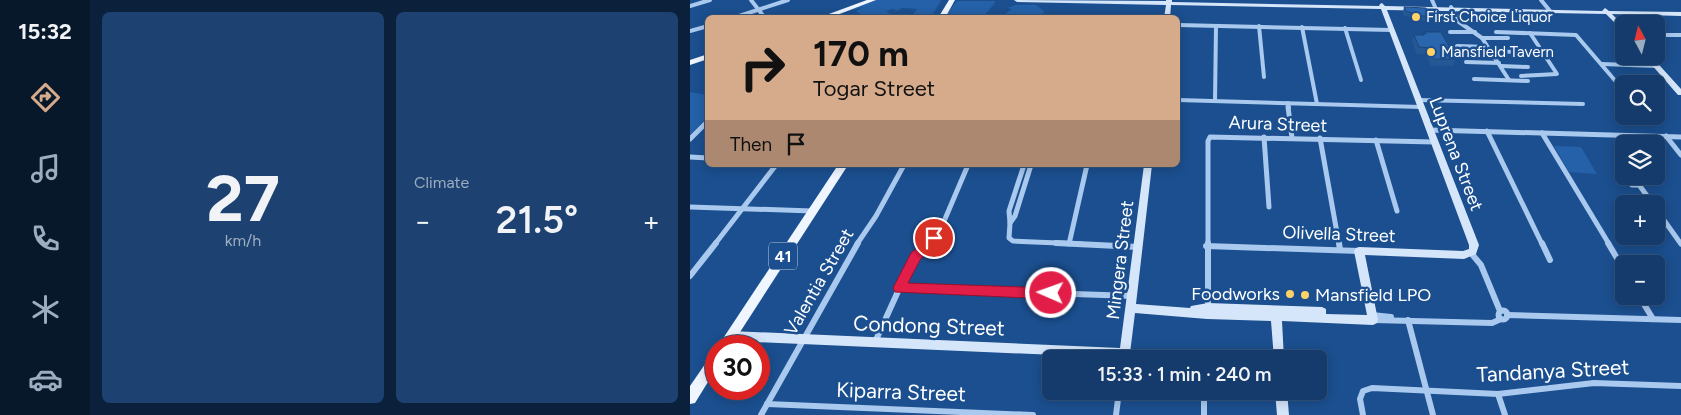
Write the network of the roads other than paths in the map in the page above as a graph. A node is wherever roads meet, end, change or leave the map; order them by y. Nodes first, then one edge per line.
1 (710, 0) edge
2 (751, 0) edge
3 (788, 0) edge
4 (864, 0) edge
5 (873, 0) edge
6 (946, 0) edge
7 (952, 0) edge
8 (1017, 0) edge
9 (1541, 0) edge
10 (1120, 1) edge
11 (1166, 1) edge
12 (1435, 5) edge
13 (690, 6) edge
14 (1382, 6) junction
15 (1452, 8) junction
16 (759, 9) junction
17 (1549, 10) junction
18 (1606, 11) junction
19 (1681, 13) edge
20 (742, 15) edge
21 (763, 15) edge
22 (822, 15) edge
23 (830, 15) edge
24 (938, 15) edge
25 (943, 15) edge
26 (1166, 15) edge
27 (1443, 18) dead end
28 (1458, 19) junction
29 (1615, 20) edge
30 (1180, 25) edge
31 (1216, 26) junction
32 (1259, 26) junction
33 (705, 27) edge
34 (1302, 27) junction
35 (1346, 28) junction
36 (1391, 30) junction
37 (690, 31) edge
38 (1450, 32) dead end
39 (1476, 32) junction
40 (1496, 32) dead end
41 (1503, 32) junction
42 (1530, 33) junction
43 (1665, 35) edge
44 (1681, 35) edge
45 (1482, 38) junction
46 (1457, 46) dead end
47 (1487, 47) junction
48 (1491, 51) junction
49 (1519, 52) dead end
50 (705, 56) edge
51 (690, 62) edge
52 (1466, 62) dead end
53 (1500, 64) junction
54 (1602, 64) junction
55 (1656, 66) joint
56 (1528, 67) dead end
57 (1521, 76) dead end
58 (1264, 77) dead end
59 (1529, 78) junction
60 (1474, 79) dead end
61 (1615, 79) edge
62 (1362, 80) dead end
63 (1509, 80) junction
64 (1679, 89) edge
65 (1180, 100) edge
66 (1215, 101) junction
67 (1288, 103) junction
68 (1317, 104) junction
69 (1419, 104) junction
70 (1583, 104) dead end
71 (705, 124) edge
72 (1430, 130) junction
73 (1487, 131) junction
74 (1542, 133) junction
75 (1666, 136) junction
76 (1264, 137) junction
77 (1681, 137) edge
78 (1292, 138) junction
79 (1320, 138) junction
80 (690, 139) edge
81 (1376, 140) junction
82 (1434, 142) junction
83 (1681, 155) edge
84 (690, 157) edge
85 (705, 158) edge
86 (774, 167) edge
87 (841, 167) edge
88 (903, 167) edge
89 (967, 167) edge
90 (1023, 167) edge
91 (1030, 167) edge
92 (1087, 167) edge
93 (1148, 167) edge
94 (1639, 185) edge
95 (1646, 195) edge
96 (690, 207) edge
97 (1269, 207) dead end
98 (742, 209) junction
99 (812, 211) junction
100 (1396, 211) dead end
101 (1665, 222) edge
102 (1010, 223) junction
103 (1069, 244) junction
104 (1681, 244) edge
105 (1206, 246) junction
106 (1138, 247) junction
107 (1340, 250) junction
108 (1358, 251) junction
109 (1471, 253) junction
110 (1615, 255) edge
111 (1550, 260) dead end
112 (690, 276) edge
113 (899, 288) junction
114 (1132, 296) junction
115 (1644, 305) edge
116 (1130, 308) junction
117 (1208, 311) junction
118 (1500, 311) junction
119 (1276, 313) junction
120 (1507, 315) junction
121 (1373, 317) junction
122 (1501, 319) junction
123 (1652, 319) junction
124 (1408, 320) junction
125 (1681, 320) edge
126 (732, 335) edge
127 (770, 338) edge
128 (803, 340) junction
129 (875, 342) junction
130 (1125, 350) edge
131 (1278, 350) edge
132 (1042, 351) edge
133 (705, 375) edge
134 (1681, 386) edge
135 (1426, 391) junction
136 (1498, 394) junction
137 (690, 398) edge
138 (1118, 400) edge
139 (1204, 400) edge
140 (1282, 400) edge
141 (768, 404) junction
142 (761, 415) edge
143 (1033, 415) edge
144 (1116, 415) edge
145 (1204, 415) edge
146 (1283, 415) edge
147 (1363, 415) edge
148 (1433, 415) edge
149 (1505, 415) edge

1 - 13 street
2 - 16 street
3 - 16 street
4 - 22 main road
5 - 23 main road
6 - 24 main road
7 - 25 main road
8 - 10 street
9 - 17 street
10 - 11 street
11 - 14 street
11 - 26 street
12 - 14 street
12 - 15 street
14 - 36 street, Luprena Street
15 - 17 street
15 - 28 street
16 - 20 street
16 - 21 street
17 - 18 street
18 - 19 street
18 - 29 street
27 - 28 street
28 - 39 street
30 - 31 street
31 - 32 street
31 - 66 street
32 - 34 street
32 - 58 street
33 - 37 street
34 - 35 street
34 - 68 street
35 - 36 street
35 - 62 street
36 - 69 street, Luprena Street
38 - 39 street
39 - 45 street
40 - 41 street
41 - 42 street
41 - 45 street
42 - 54 street
42 - 59 street
43 - 44 street
45 - 47 street
46 - 47 street
47 - 48 street
48 - 49 street
48 - 53 street
50 - 51 main road
52 - 53 street
53 - 56 street
53 - 63 street
54 - 55 street
54 - 61 street
55 - 64 street
57 - 59 street
59 - 63 street
60 - 63 street
65 - 66 street
66 - 67 street
67 - 68 street
67 - 78 street
68 - 69 street
69 - 70 street
69 - 72 street, Luprena Street
71 - 80 street
72 - 73 street
72 - 82 street, Luprena Street
73 - 74 street
73 - 111 street
74 - 75 street
74 - 110 street
75 - 77 street
75 - 83 street
76 - 78 street, Arura Street
76 - 97 street
76 - 105 street, Arura Street
78 - 79 street, Arura Street
79 - 81 street, Arura Street
79 - 107 street
81 - 82 street, Arura Street
81 - 100 street
82 - 109 street, Luprena Street
84 - 85 street
86 - 98 street
87 - 99 main road, 41
88 - 128 street, Valentia Street
89 - 113 street
90 - 102 street
91 - 102 street
92 - 103 street
93 - 106 street, Mingera Street
94 - 95 street
96 - 98 street
98 - 99 street
98 - 112 street
99 - 126 main road, 41
101 - 104 street
102 - 103 street
103 - 106 street
105 - 107 street, Olivella Street
105 - 117 street, Arura Street
106 - 114 street, Mingera Street
107 - 108 street, Olivella Street
108 - 109 street, Olivella Street
108 - 121 street
109 - 118 street, Luprena Street
113 - 114 street
113 - 129 street
114 - 116 street, Mingera Street
115 - 123 street
116 - 117 street
116 - 130 street, Mingera Street
117 - 119 street
118 - 120 street
118 - 122 street, Luprena Street
119 - 121 street
119 - 131 street
120 - 122 street
120 - 123 street
121 - 124 street
122 - 124 street
123 - 125 street
124 - 135 street
127 - 128 street, Condong Street
128 - 129 street, Condong Street
128 - 141 street, Valentia Street
129 - 132 street, Condong Street
133 - 137 main road
134 - 136 street, Tandanya Street
135 - 136 street, Tandanya Street
135 - 147 street, Tandanya Street
135 - 148 street
136 - 149 street
138 - 144 street
139 - 145 street
140 - 146 street
141 - 142 street, Valentia Street
141 - 143 street, Kiparra Street

